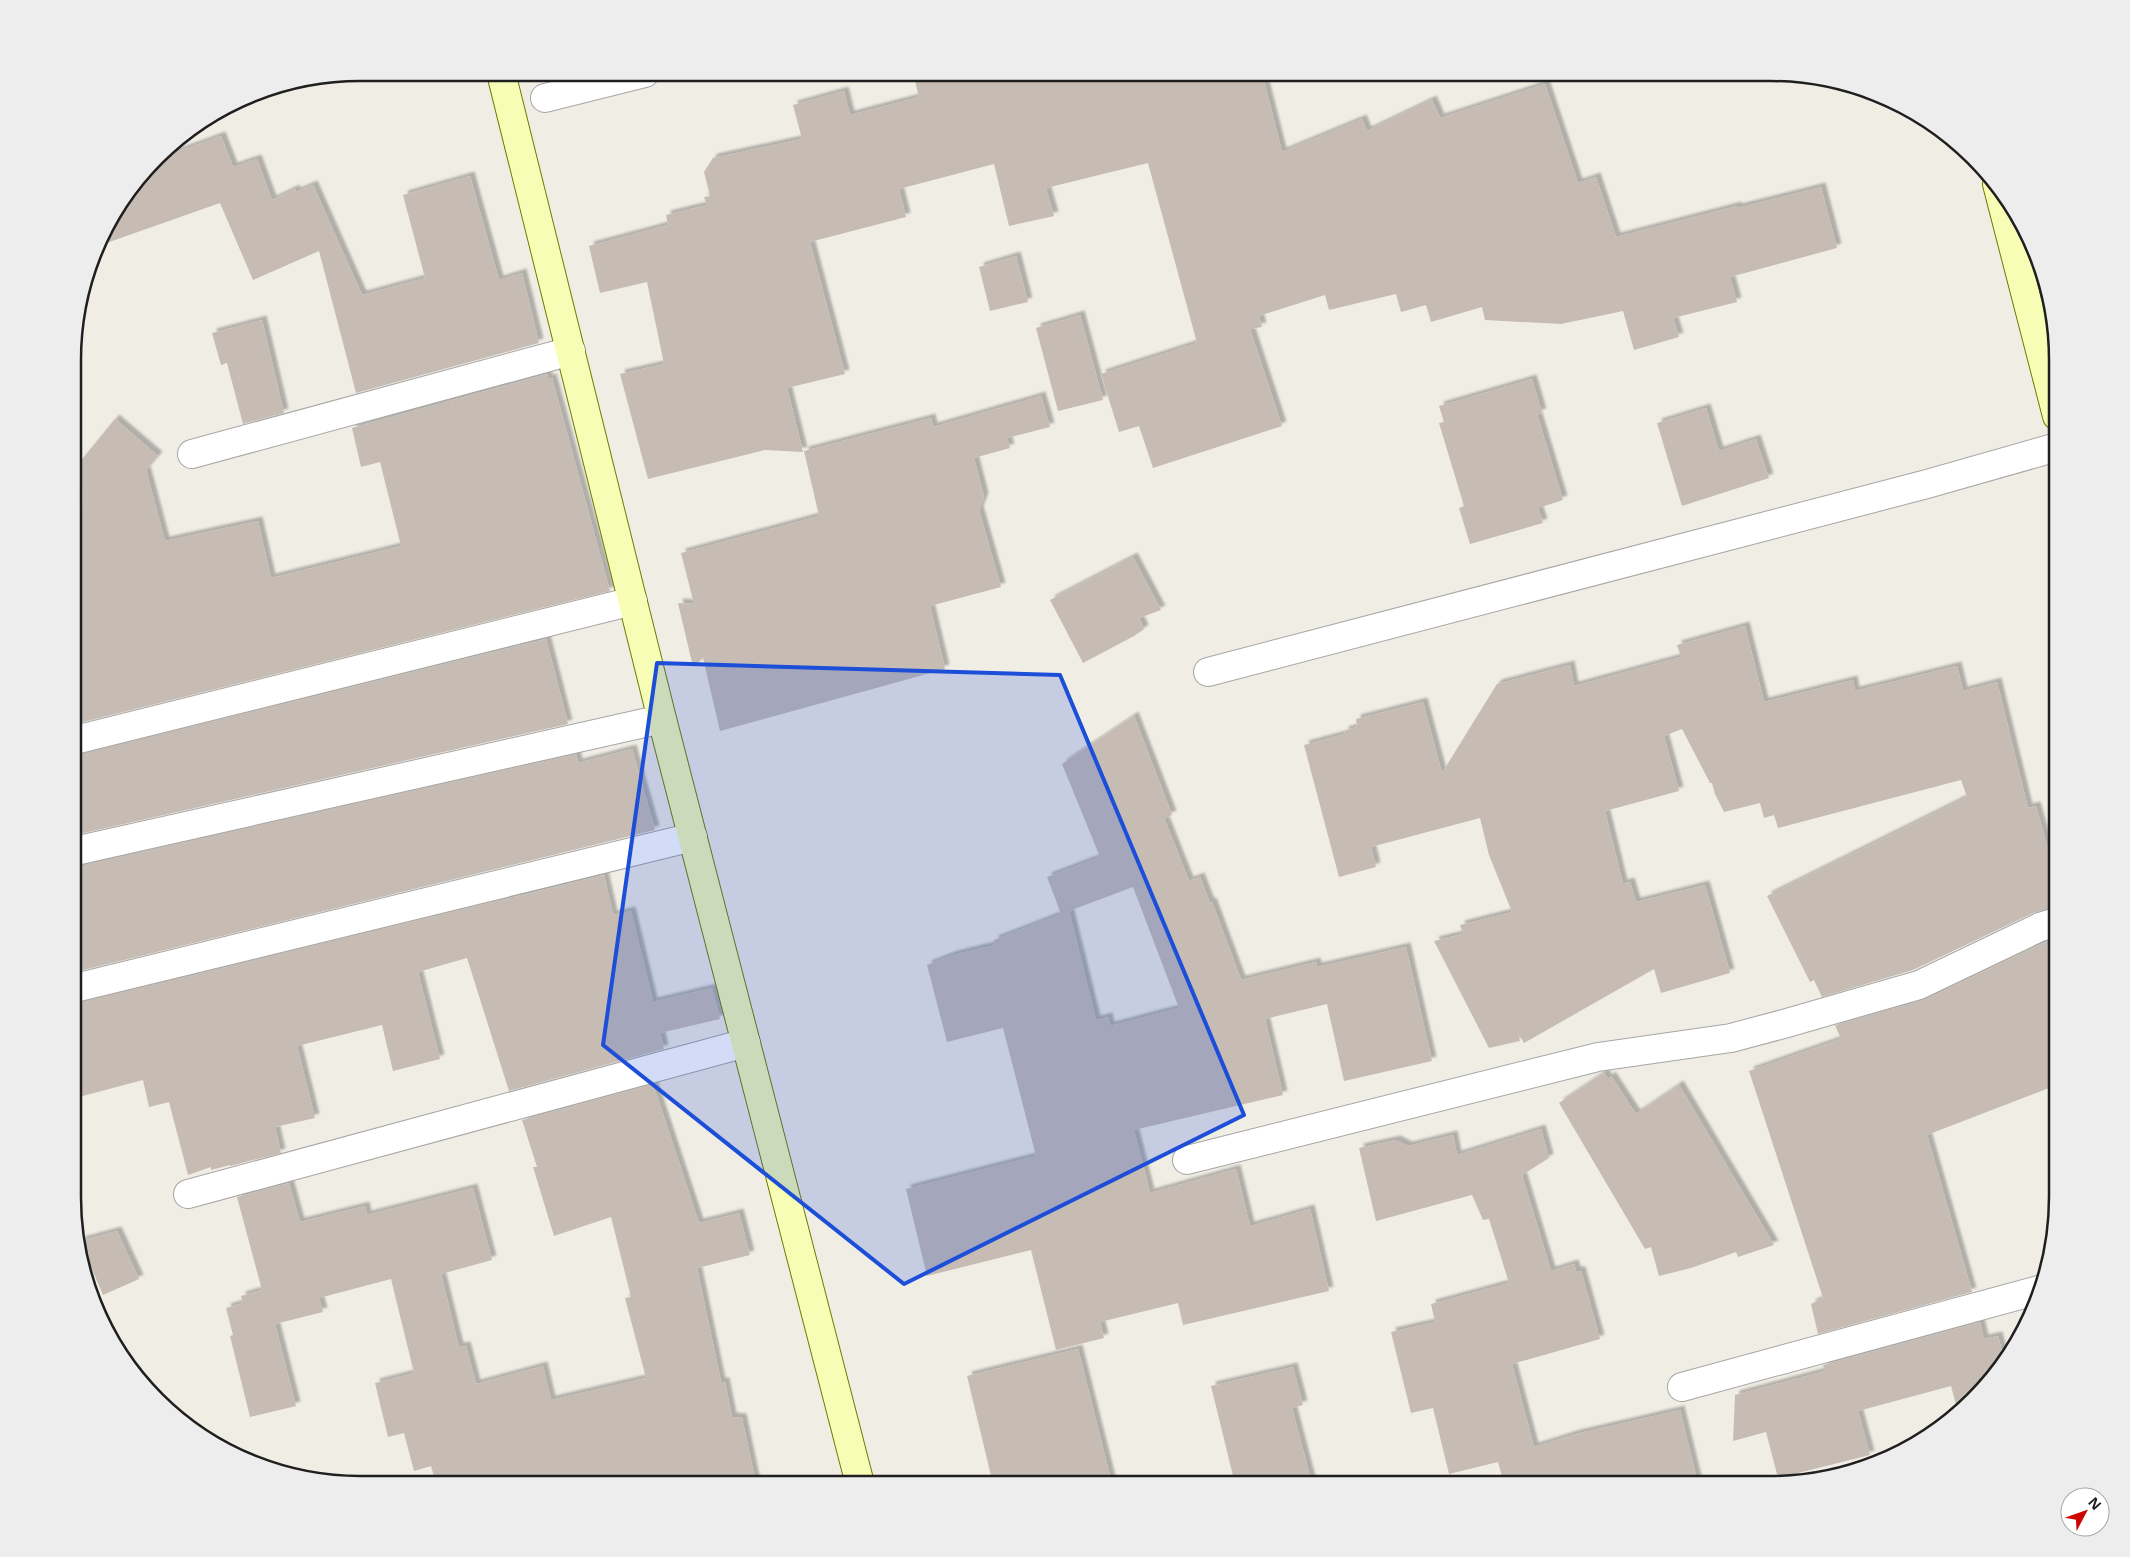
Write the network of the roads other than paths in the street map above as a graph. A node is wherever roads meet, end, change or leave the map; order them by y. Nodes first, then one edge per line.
1 (503, 81) edge
2 (613, 81) edge
3 (545, 98) dead end
4 (2003, 207) edge
5 (571, 351) junction
6 (2049, 383) edge
7 (2049, 449) edge
8 (192, 454) dead end
9 (633, 601) junction
10 (1208, 672) dead end
11 (662, 719) junction
12 (81, 739) edge
13 (693, 837) junction
14 (81, 850) edge
15 (2049, 924) edge
16 (81, 987) edge
17 (746, 1043) junction
18 (1187, 1160) dead end
19 (188, 1194) dead end
20 (2032, 1292) edge
21 (1682, 1387) dead end
22 (858, 1476) edge

1 - 5 street
2 - 3 street
4 - 6 street
5 - 8 street
5 - 9 street
7 - 10 street
9 - 11 street
9 - 12 street
11 - 13 street
11 - 14 street
13 - 16 street
13 - 17 street
15 - 18 street
17 - 19 street
17 - 22 street
20 - 21 street

